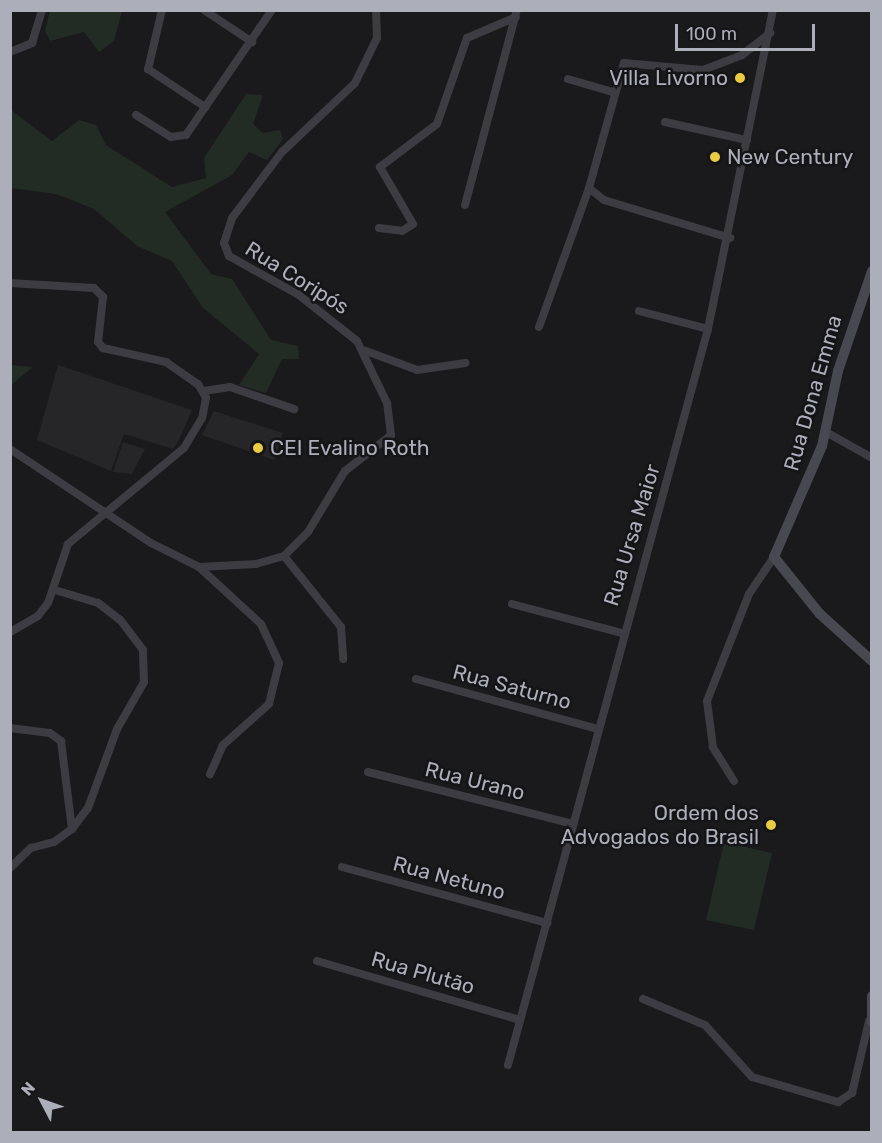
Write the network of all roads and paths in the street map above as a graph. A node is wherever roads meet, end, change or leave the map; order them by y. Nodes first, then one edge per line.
1 (42, 10) edge
2 (162, 10) edge
3 (204, 10) edge
4 (272, 10) edge
5 (376, 10) edge
6 (773, 10) edge
7 (516, 14) edge
8 (770, 33) junction
9 (252, 42) junction
10 (10, 52) edge
11 (568, 79) dead end
12 (613, 92) junction
13 (205, 106) junction
14 (136, 116) dead end
15 (665, 122) dead end
16 (747, 140) junction
17 (589, 188) junction
18 (465, 206) dead end
19 (379, 228) dead end
20 (730, 238) junction
21 (872, 271) edge
22 (10, 283) edge
23 (639, 311) dead end
24 (539, 327) dead end
25 (708, 329) junction
26 (366, 351) junction
27 (465, 363) dead end
28 (204, 391) junction
29 (294, 409) dead end
30 (826, 432) junction
31 (10, 449) edge
32 (872, 458) edge
33 (107, 511) junction
34 (284, 556) junction
35 (774, 557) junction
36 (199, 567) junction
37 (55, 590) junction
38 (512, 604) dead end
39 (10, 632) edge
40 (622, 633) junction
41 (343, 659) dead end
42 (872, 661) edge
43 (416, 679) dead end
44 (10, 728) edge
45 (598, 729) junction
46 (368, 772) dead end
47 (210, 774) dead end
48 (734, 781) dead end
49 (574, 824) junction
50 (72, 829) junction
51 (342, 867) dead end
52 (10, 868) edge
53 (547, 923) junction
54 (317, 961) dead end
55 (872, 996) edge
56 (643, 999) dead end
57 (520, 1020) junction
58 (870, 1022) edge
59 (508, 1065) dead end

1 - 10 street
2 - 13 street
3 - 9 street
4 - 9 street
5 - 26 street, Rua Coripós
6 - 8 street, Rua Ursa Maior
7 - 18 street
7 - 19 street
8 - 12 street
8 - 16 street, Rua Ursa Maior
9 - 13 street
11 - 12 street
12 - 17 street
13 - 14 street
15 - 16 street
16 - 20 street, Rua Ursa Maior
17 - 20 street
17 - 24 street
20 - 25 street, Rua Ursa Maior
21 - 30 street, Rua Dona Emma
22 - 28 street
23 - 25 street
25 - 40 street, Rua Ursa Maior
26 - 27 street
26 - 34 street, Rua Coripós
28 - 29 street
28 - 33 street
30 - 32 street
30 - 35 street, Rua Dona Emma
31 - 33 street
33 - 36 street
33 - 37 street
34 - 36 street, Rua Coripós
34 - 41 street
35 - 42 street
35 - 48 street
36 - 47 street
37 - 39 street
37 - 50 street
38 - 40 street
40 - 45 street, Rua Ursa Maior
43 - 45 street, Rua Saturno
44 - 50 street
45 - 49 street, Rua Ursa Maior
46 - 49 street, Rua Urano
49 - 53 street, Rua Ursa Maior
50 - 52 street
51 - 53 street, Rua Netuno
53 - 57 street, Rua Ursa Maior
54 - 57 street, Rua Plutão
55 - 58 street
56 - 58 street
57 - 59 street, Rua Ursa Maior

